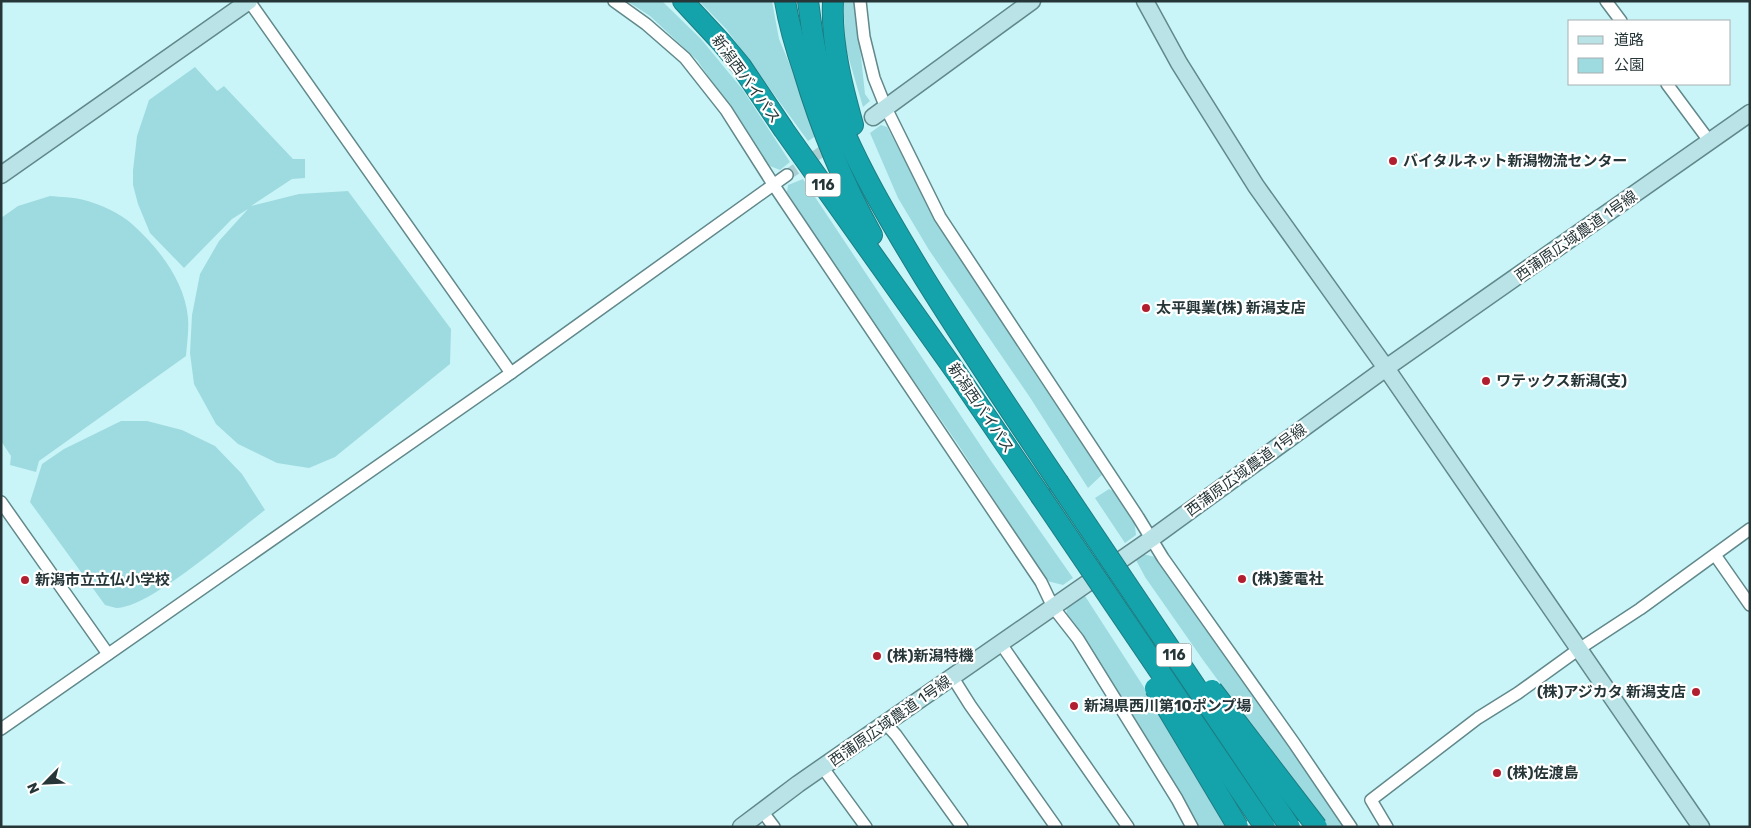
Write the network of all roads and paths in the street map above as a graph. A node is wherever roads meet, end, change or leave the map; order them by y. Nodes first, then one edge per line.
1 (249, 1) edge
2 (614, 1) edge
3 (683, 1) edge
4 (785, 1) edge
5 (790, 1) edge
6 (808, 1) edge
7 (833, 1) edge
8 (860, 1) edge
9 (1032, 1) edge
10 (1145, 1) edge
11 (1606, 1) edge
12 (1620, 20) edge
13 (800, 61) junction
14 (1668, 85) edge
15 (879, 112) junction
16 (1750, 113) edge
17 (1710, 142) junction
18 (1, 175) edge
19 (787, 175) tunnel mouth
20 (774, 184) junction
21 (875, 191) junction
22 (1386, 368) junction
23 (511, 373) junction
24 (958, 375) junction
25 (1040, 495) junction
26 (1, 502) edge
27 (1750, 529) edge
28 (1151, 539) junction
29 (1715, 554) junction
30 (1108, 556) junction
31 (1750, 605) edge
32 (1053, 607) junction
33 (1001, 644) junction
34 (1579, 649) junction
35 (108, 654) junction
36 (953, 678) junction
37 (886, 724) junction
38 (1, 729) edge
39 (823, 768) junction
40 (762, 811) junction
41 (741, 827) edge
42 (774, 827) edge
43 (866, 827) edge
44 (962, 827) edge
45 (1056, 827) edge
46 (1128, 827) edge
47 (1192, 827) edge
48 (1238, 827) edge
49 (1265, 827) edge
50 (1290, 827) edge
51 (1317, 827) edge
52 (1351, 827) edge
53 (1387, 827) edge
54 (1701, 827) edge

1 - 18 street
1 - 23 street
2 - 20 street
3 - 24 highway, 新潟西バイパス / 116
4 - 13 highway
5 - 13 highway
6 - 21 highway, 新潟西バイパス / 116
7 - 21 highway
8 - 15 street
9 - 15 street
10 - 22 street
11 - 12 street
13 - 24 highway
14 - 17 street
15 - 28 street
16 - 17 street, 西蒲原広域農道 1号線
17 - 22 street, 西蒲原広域農道 1号線
19 - 20 street
20 - 23 street
20 - 32 street
21 - 30 highway, 新潟西バイパス / 116, bridge
22 - 28 street, 西蒲原広域農道 1号線
22 - 34 street
23 - 35 street
24 - 25 highway, 新潟西バイパス / 116
25 - 48 highway, bridge
25 - 49 highway, 新潟西バイパス / 116, bridge
26 - 35 street
27 - 29 street
28 - 32 street, 西蒲原広域農道 1号線
28 - 52 street
29 - 31 street
29 - 34 street
30 - 50 highway, 新潟西バイパス / 116, bridge
30 - 51 highway, bridge
32 - 33 street, 西蒲原広域農道 1号線
32 - 47 street
33 - 36 street, 西蒲原広域農道 1号線
33 - 46 street
34 - 53 street
34 - 54 street
35 - 38 street
36 - 37 street, 西蒲原広域農道 1号線
36 - 45 street
37 - 39 street, 西蒲原広域農道 1号線
37 - 44 street
39 - 40 street, 西蒲原広域農道 1号線
39 - 43 street
40 - 41 street, 西蒲原広域農道 1号線
40 - 42 street

